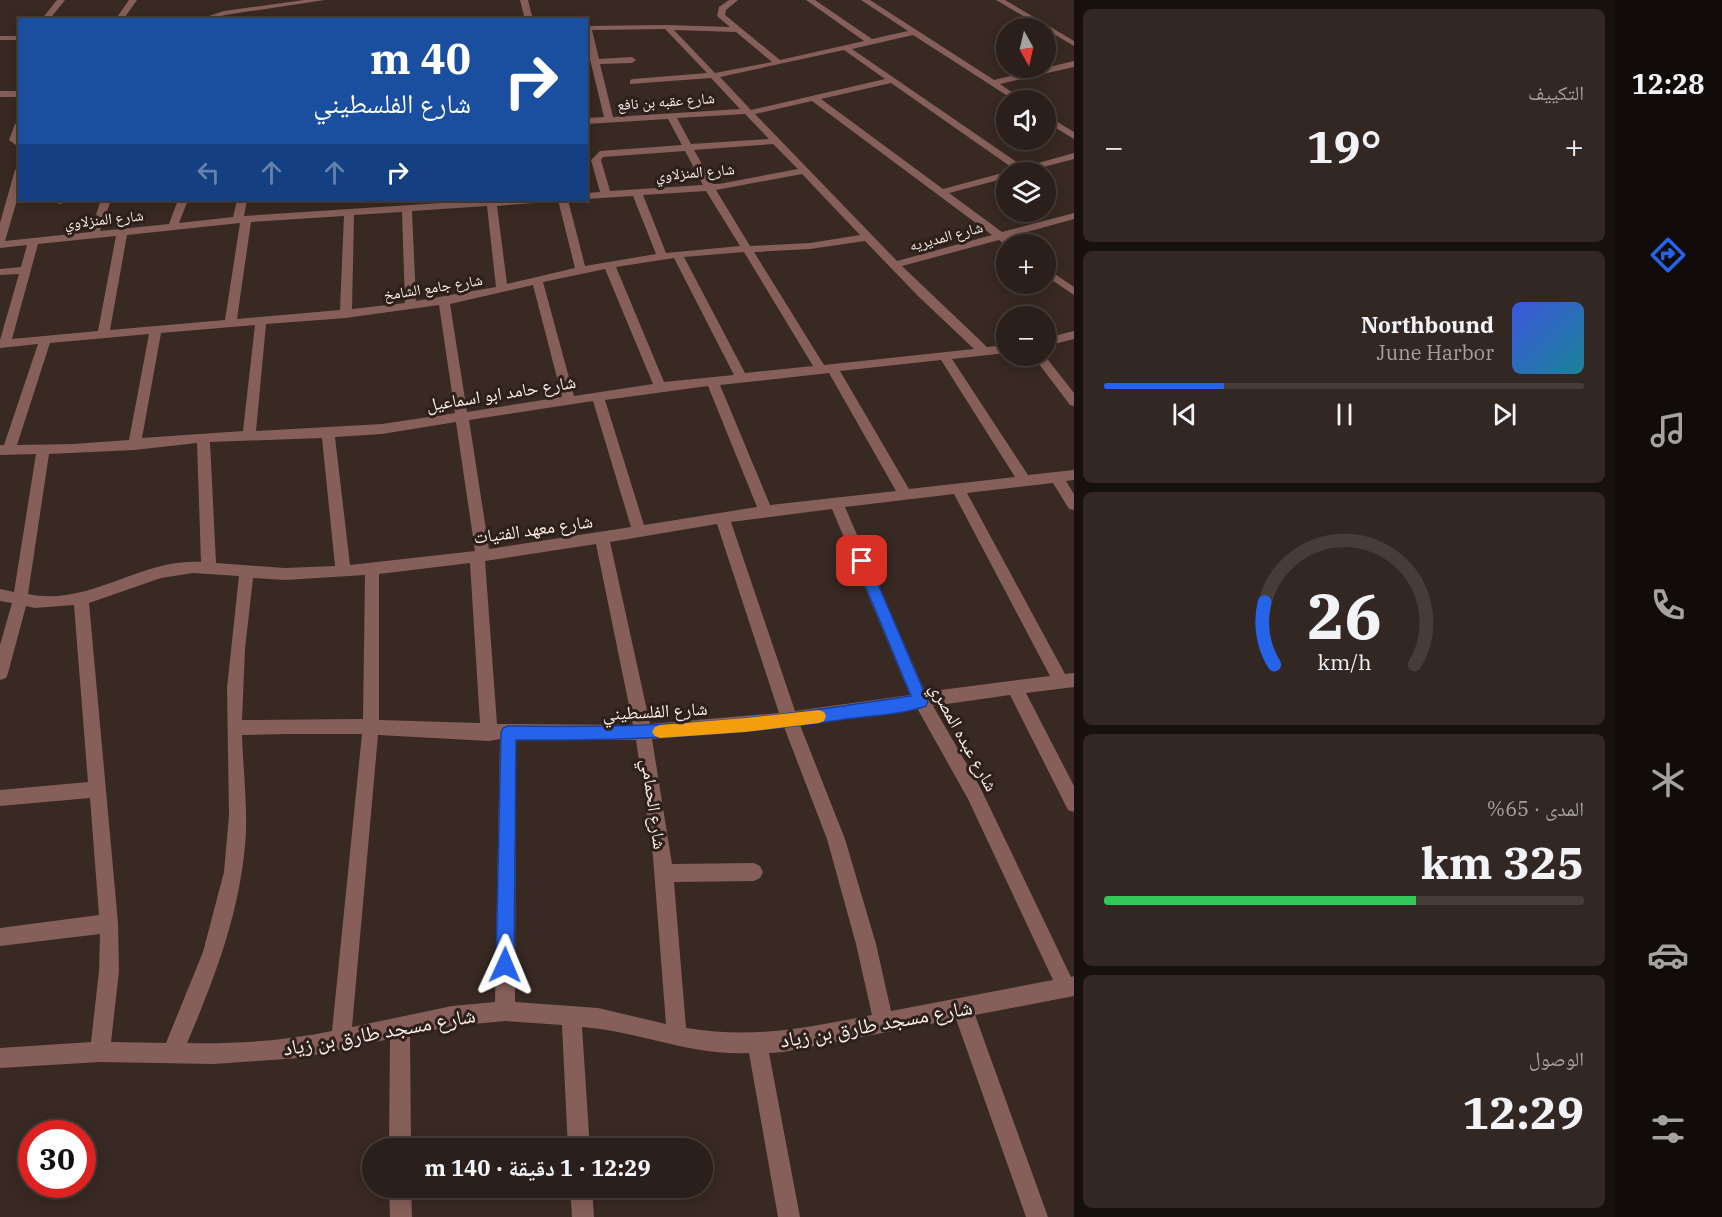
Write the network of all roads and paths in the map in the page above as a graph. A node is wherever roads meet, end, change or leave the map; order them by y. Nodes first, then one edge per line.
1 (61, 0) edge
2 (133, 0) edge
3 (321, 0) edge
4 (524, 0) edge
5 (746, 0) edge
6 (810, 0) edge
7 (865, 0) edge
8 (1000, 0) edge
9 (733, 1) edge
10 (47, 18) edge
11 (120, 18) edge
12 (209, 18) edge
13 (528, 18) edge
14 (667, 27) junction
15 (588, 28) edge
16 (737, 30) junction
17 (588, 32) edge
18 (915, 32) junction
19 (0, 38) edge
20 (18, 38) edge
21 (870, 42) junction
22 (1074, 44) edge
23 (846, 48) junction
24 (632, 60) dead end
25 (596, 62) junction
26 (778, 63) junction
27 (1074, 64) edge
28 (714, 76) junction
29 (892, 80) junction
30 (633, 82) dead end
31 (992, 83) junction
32 (1003, 90) edge
33 (0, 94) edge
34 (18, 94) edge
35 (814, 98) junction
36 (748, 112) junction
37 (671, 115) junction
38 (609, 119) junction
39 (588, 121) edge
40 (1056, 124) edge
41 (18, 129) edge
42 (1074, 136) edge
43 (776, 141) junction
44 (18, 143) edge
45 (688, 147) junction
46 (1074, 156) edge
47 (1006, 162) edge
48 (1052, 162) edge
49 (804, 171) junction
50 (18, 177) edge
51 (996, 178) edge
52 (709, 187) junction
53 (637, 192) junction
54 (941, 192) junction
55 (606, 195) junction
56 (588, 196) edge
57 (106, 201) edge
58 (183, 201) edge
59 (242, 201) edge
60 (322, 201) edge
61 (492, 201) edge
62 (563, 201) edge
63 (389, 204) edge
64 (407, 208) junction
65 (350, 212) junction
66 (319, 214) junction
67 (1074, 216) edge
68 (242, 219) junction
69 (172, 226) junction
70 (122, 232) junction
71 (996, 234) edge
72 (1011, 234) edge
73 (94, 235) junction
74 (868, 237) junction
75 (996, 238) edge
76 (34, 241) junction
77 (0, 243) edge
78 (746, 248) junction
79 (677, 254) junction
80 (662, 255) junction
81 (609, 264) junction
82 (895, 266) junction
83 (26, 270) junction
84 (580, 270) junction
85 (0, 272) edge
86 (1056, 278) edge
87 (537, 281) junction
88 (502, 290) junction
89 (1074, 292) edge
90 (444, 302) junction
91 (411, 307) junction
92 (346, 314) junction
93 (261, 321) junction
94 (230, 324) junction
95 (156, 330) junction
96 (1074, 334) edge
97 (103, 335) junction
98 (1056, 339) edge
99 (45, 340) junction
100 (2, 344) edge
101 (996, 350) edge
102 (985, 352) junction
103 (945, 357) junction
104 (1047, 366) edge
105 (827, 369) junction
106 (741, 377) junction
107 (712, 381) junction
108 (660, 387) junction
109 (598, 396) junction
110 (569, 400) junction
111 (1074, 402) edge
112 (463, 418) junction
113 (328, 433) junction
114 (249, 435) junction
115 (203, 438) junction
116 (134, 445) junction
117 (5, 450) edge
118 (43, 450) junction
119 (1074, 475) edge
120 (1056, 477) junction
121 (1025, 481) junction
122 (958, 488) junction
123 (905, 494) junction
124 (836, 501) junction
125 (1074, 505) edge
126 (766, 511) junction
127 (722, 517) junction
128 (639, 531) junction
129 (602, 538) junction
130 (480, 556) junction
131 (208, 568) junction
132 (372, 568) junction
133 (247, 572) junction
134 (343, 572) junction
135 (0, 595) edge
136 (81, 598) junction
137 (20, 600) junction
138 (0, 673) edge
139 (1068, 681) edge
140 (1015, 688) junction
141 (921, 701) junction
142 (790, 720) junction
143 (371, 726) junction
144 (234, 728) junction
145 (643, 732) junction
146 (489, 733) junction
147 (508, 733) junction
148 (98, 789) junction
149 (0, 798) edge
150 (1074, 804) edge
151 (754, 872) dead end
152 (663, 873) junction
153 (109, 923) junction
154 (0, 937) edge
155 (1070, 987) edge
156 (962, 1008) junction
157 (505, 1011) junction
158 (571, 1016) junction
159 (884, 1023) junction
160 (400, 1026) junction
161 (677, 1037) junction
162 (341, 1040) junction
163 (757, 1043) junction
164 (100, 1052) junction
165 (172, 1053) junction
166 (0, 1058) edge
167 (400, 1138) edge
168 (578, 1138) edge
169 (400, 1198) edge
170 (582, 1198) edge
171 (400, 1217) edge
172 (583, 1217) edge
173 (789, 1217) edge
174 (1037, 1217) edge

1 - 10 street
2 - 11 street
3 - 12 street
4 - 13 street
5 - 9 street
6 - 21 street
7 - 18 street
8 - 22 street
9 - 16 street
14 - 15 street
14 - 16 street
14 - 28 street
16 - 26 street
17 - 25 street
18 - 21 street
18 - 31 street
19 - 20 street
21 - 23 street
23 - 26 street
23 - 29 street
24 - 25 street
25 - 38 street
26 - 28 street
27 - 31 street
28 - 30 street
28 - 36 street
29 - 35 street, شارع عقبه بن نافع
29 - 47 street
31 - 32 street
33 - 34 street
35 - 36 street, شارع عقبه بن نافع
35 - 54 street
36 - 37 street, شارع عقبه بن نافع
36 - 43 street
37 - 38 street, شارع عقبه بن نافع
37 - 45 street
38 - 39 street, شارع عقبه بن نافع
40 - 42 street
41 - 44 street
43 - 45 street
43 - 49 street
45 - 52 street
45 - 55 street
46 - 48 street
49 - 52 street, شارع المنزلاوي
49 - 74 street
50 - 77 street
51 - 54 street
52 - 53 street, شارع المنزلاوي
52 - 78 street
53 - 55 street, شارع المنزلاوي
53 - 80 street
54 - 71 street
55 - 56 street, شارع المنزلاوي
57 - 73 street
58 - 69 street
59 - 68 street
60 - 66 street
61 - 64 street, شارع المنزلاوي
61 - 88 street
62 - 84 street
63 - 64 street, شارع المنزلاوي
63 - 65 street, شارع المنزلاوي
64 - 91 street
65 - 66 street, شارع المنزلاوي
65 - 92 street
66 - 68 street, شارع المنزلاوي
67 - 72 street, شارع المديريه
68 - 69 street, شارع المنزلاوي
68 - 94 street
69 - 70 street, شارع المنزلاوي
70 - 73 street, شارع المنزلاوي
70 - 97 street
73 - 76 street, شارع المنزلاوي
74 - 78 street, شارع جامع الشامخ
74 - 82 street
75 - 82 street, شارع المديريه
76 - 77 street, شارع المنزلاوي
76 - 83 street
78 - 79 street, شارع جامع الشامخ
78 - 105 street
79 - 80 street, شارع جامع الشامخ
79 - 106 street
80 - 81 street, شارع جامع الشامخ
81 - 84 street, شارع جامع الشامخ
81 - 108 street
82 - 102 street
83 - 85 street
83 - 100 street
84 - 87 street, شارع جامع الشامخ
86 - 89 street
87 - 88 street, شارع جامع الشامخ
87 - 110 street
88 - 90 street, شارع جامع الشامخ
90 - 91 street, شارع جامع الشامخ
90 - 112 street
91 - 92 street, شارع جامع الشامخ
92 - 93 street, شارع جامع الشامخ
93 - 94 street, شارع جامع الشامخ
93 - 114 street
94 - 95 street, شارع جامع الشامخ
95 - 97 street, شارع جامع الشامخ
95 - 116 street
96 - 98 street
97 - 99 street, شارع جامع الشامخ
99 - 100 street, شارع جامع الشامخ
99 - 117 street
101 - 102 street, شارع حامد ابو اسماعيل
102 - 103 street, شارع حامد ابو اسماعيل
103 - 105 street, شارع حامد ابو اسماعيل
103 - 121 street
104 - 111 street
105 - 106 street, شارع حامد ابو اسماعيل
105 - 123 street
106 - 107 street, شارع حامد ابو اسماعيل
107 - 108 street, شارع حامد ابو اسماعيل
107 - 126 street
108 - 109 street, شارع حامد ابو اسماعيل
109 - 110 street, شارع حامد ابو اسماعيل
109 - 128 street
110 - 112 street, شارع حامد ابو اسماعيل
112 - 113 street, شارع حامد ابو اسماعيل
112 - 130 street
113 - 114 street, شارع حامد ابو اسماعيل
113 - 134 street
114 - 115 street, شارع حامد ابو اسماعيل
115 - 116 street, شارع حامد ابو اسماعيل
115 - 131 street
116 - 118 street, شارع حامد ابو اسماعيل
117 - 118 street, شارع حامد ابو اسماعيل
118 - 137 street
119 - 120 street, شارع معهد الفتيات
120 - 121 street, شارع معهد الفتيات
120 - 125 street
121 - 122 street, شارع معهد الفتيات
122 - 123 street, شارع معهد الفتيات
122 - 139 street
123 - 124 street, شارع معهد الفتيات
124 - 126 street, شارع معهد الفتيات
124 - 141 street, شارع عبده المصري
126 - 127 street, شارع معهد الفتيات
127 - 128 street, شارع معهد الفتيات
127 - 142 street
128 - 129 street, شارع معهد الفتيات
129 - 130 street, شارع معهد الفتيات
129 - 145 street, شارع الحمامي
130 - 132 street, شارع معهد الفتيات
130 - 146 street
131 - 133 street, شارع معهد الفتيات
131 - 136 street, شارع معهد الفتيات
132 - 134 street, شارع معهد الفتيات
132 - 143 street
133 - 134 street, شارع معهد الفتيات
133 - 144 street
135 - 137 street, شارع معهد الفتيات
136 - 137 street, شارع معهد الفتيات
136 - 148 street
137 - 138 street
139 - 140 street, شارع الفلسطيني
140 - 141 street, شارع الفلسطيني
140 - 150 street
141 - 142 street, شارع الفلسطيني
141 - 155 street, شارع عبده المصري
142 - 145 street, شارع الفلسطيني
142 - 159 street
143 - 144 street, شارع الفلسطيني
143 - 146 street, شارع الفلسطيني
143 - 162 street
144 - 165 street
145 - 147 street, شارع الفلسطيني
145 - 152 street, شارع الحمامي
146 - 147 street, شارع الفلسطيني
147 - 157 street
148 - 149 street
148 - 153 street
151 - 152 street
152 - 161 street, شارع الحمامي
153 - 154 street
153 - 164 street
155 - 156 street, شارع مسجد طارق بن زياد
156 - 159 street, شارع مسجد طارق بن زياد
156 - 174 street
157 - 158 street, شارع مسجد طارق بن زياد
157 - 160 street, شارع مسجد طارق بن زياد
158 - 161 street, شارع مسجد طارق بن زياد
158 - 168 street
159 - 163 street, شارع مسجد طارق بن زياد
160 - 162 street, شارع مسجد طارق بن زياد
160 - 167 street
161 - 163 street, شارع مسجد طارق بن زياد
162 - 165 street, شارع مسجد طارق بن زياد
163 - 173 street
164 - 165 street, شارع مسجد طارق بن زياد
164 - 166 street, شارع مسجد طارق بن زياد
169 - 171 street
170 - 172 street

